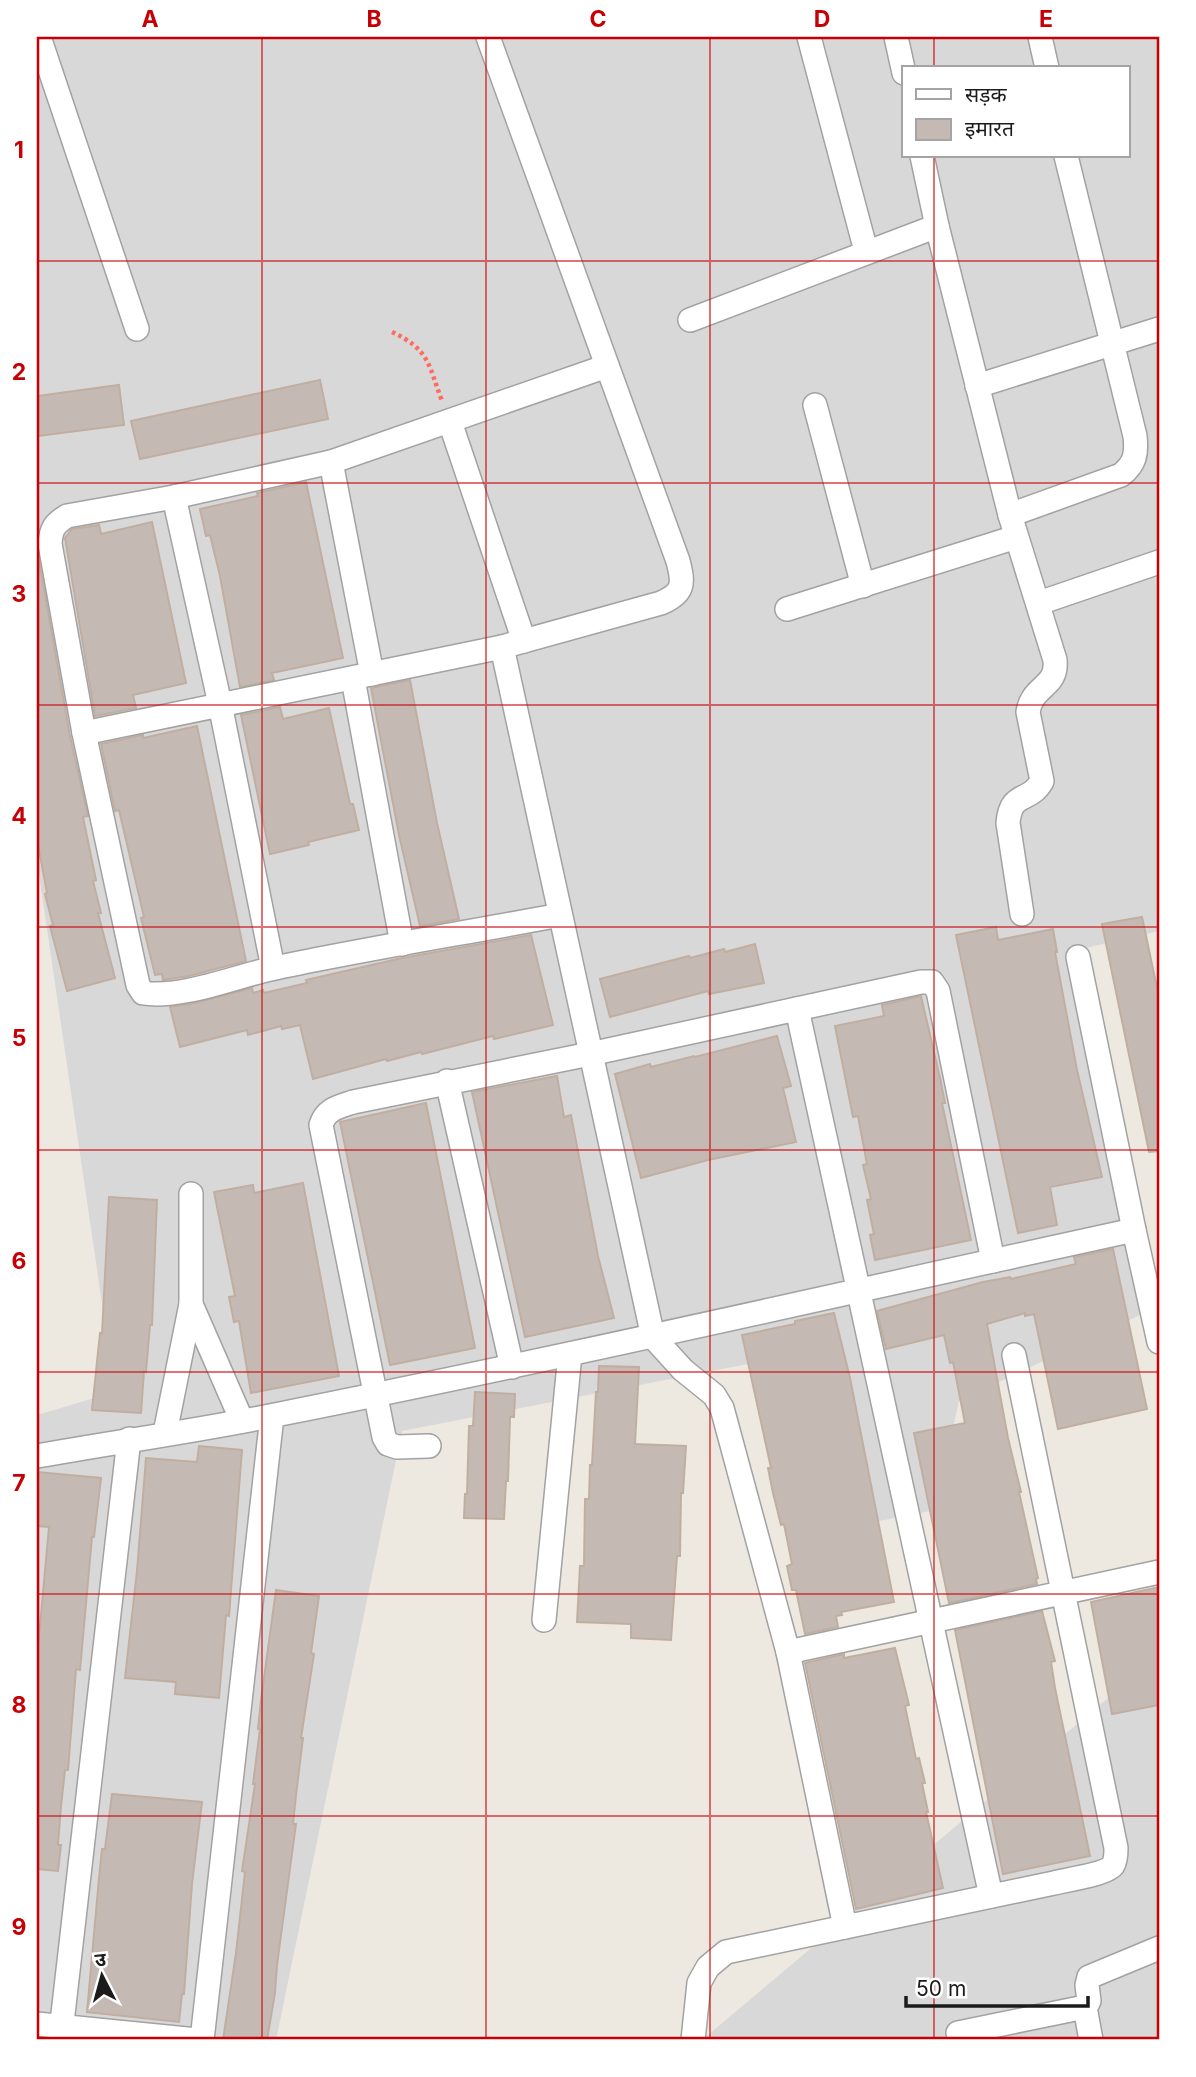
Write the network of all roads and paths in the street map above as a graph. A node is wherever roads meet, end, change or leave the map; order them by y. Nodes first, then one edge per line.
1 (39, 37) edge
2 (488, 37) edge
3 (809, 37) edge
4 (896, 37) edge
5 (1040, 37) edge
6 (902, 66) edge
7 (1047, 66) edge
8 (922, 158) edge
9 (1066, 158) edge
10 (937, 226) junction
11 (866, 251) junction
12 (690, 320) dead end
13 (137, 329) dead end
14 (1159, 329) edge
15 (392, 332) dead end
16 (1111, 342) junction
17 (607, 366) junction
18 (977, 386) junction
19 (815, 405) dead end
20 (450, 422) junction
21 (331, 462) junction
22 (174, 497) junction
23 (1013, 526) junction
24 (1159, 562) edge
25 (863, 586) junction
26 (1039, 603) junction
27 (787, 609) dead end
28 (513, 644) junction
29 (362, 676) junction
30 (220, 704) junction
31 (84, 733) junction
32 (1022, 914) dead end
33 (560, 915) junction
34 (402, 944) junction
35 (1078, 957) dead end
36 (273, 968) junction
37 (797, 1009) junction
38 (590, 1054) junction
39 (447, 1081) junction
40 (191, 1194) dead end
41 (1134, 1230) junction
42 (993, 1261) junction
43 (860, 1292) junction
44 (191, 1304) junction
45 (653, 1337) junction
46 (1159, 1342) edge
47 (570, 1354) junction
48 (1014, 1355) dead end
49 (512, 1367) junction
50 (377, 1395) junction
51 (272, 1416) junction
52 (242, 1421) junction
53 (165, 1433) junction
54 (129, 1439) junction
55 (429, 1446) dead end
56 (37, 1456) edge
57 (1159, 1572) edge
58 (1064, 1593) junction
59 (544, 1620) dead end
60 (930, 1622) junction
61 (788, 1652) junction
62 (991, 1896) junction
63 (845, 1927) junction
64 (1159, 1948) edge
65 (1085, 2007) junction
66 (37, 2024) edge
67 (958, 2033) dead end
68 (60, 2034) edge
69 (197, 2040) edge
70 (202, 2040) edge
71 (693, 2040) edge
72 (1091, 2040) edge

1 - 13 street
2 - 17 street
3 - 11 street
4 - 6 street
5 - 7 street
8 - 10 street
9 - 16 street
10 - 11 street
10 - 18 street
11 - 12 street
14 - 16 street
15 - 20 path
16 - 18 street
16 - 23 street
17 - 20 street
17 - 28 street
18 - 23 street
19 - 25 street
20 - 21 street
20 - 28 street
21 - 22 street
21 - 29 street
22 - 30 street
22 - 31 street
23 - 25 street
23 - 26 street
24 - 26 street
25 - 27 street
26 - 32 street
28 - 29 street
28 - 33 street
29 - 30 street
29 - 34 street
30 - 31 street
30 - 36 street
31 - 36 street
33 - 34 street
33 - 38 street
34 - 36 street
35 - 41 street
37 - 38 street
37 - 42 street
37 - 43 street
38 - 39 street
38 - 45 street
39 - 49 street
39 - 50 street
40 - 44 street
41 - 42 street
41 - 46 street
42 - 43 street
43 - 45 street
43 - 60 street
44 - 52 street
44 - 53 street
45 - 47 street
45 - 61 street
47 - 49 street
47 - 59 street
48 - 58 street
49 - 50 street
50 - 51 street
50 - 55 street
51 - 52 street
51 - 70 street
52 - 53 street
53 - 54 street
54 - 56 street
54 - 68 street
57 - 58 street
58 - 60 street
58 - 62 street
60 - 61 street
60 - 62 street
61 - 63 street
62 - 63 street
63 - 71 street
64 - 65 street
65 - 67 street
65 - 72 street
66 - 68 street
68 - 69 street

